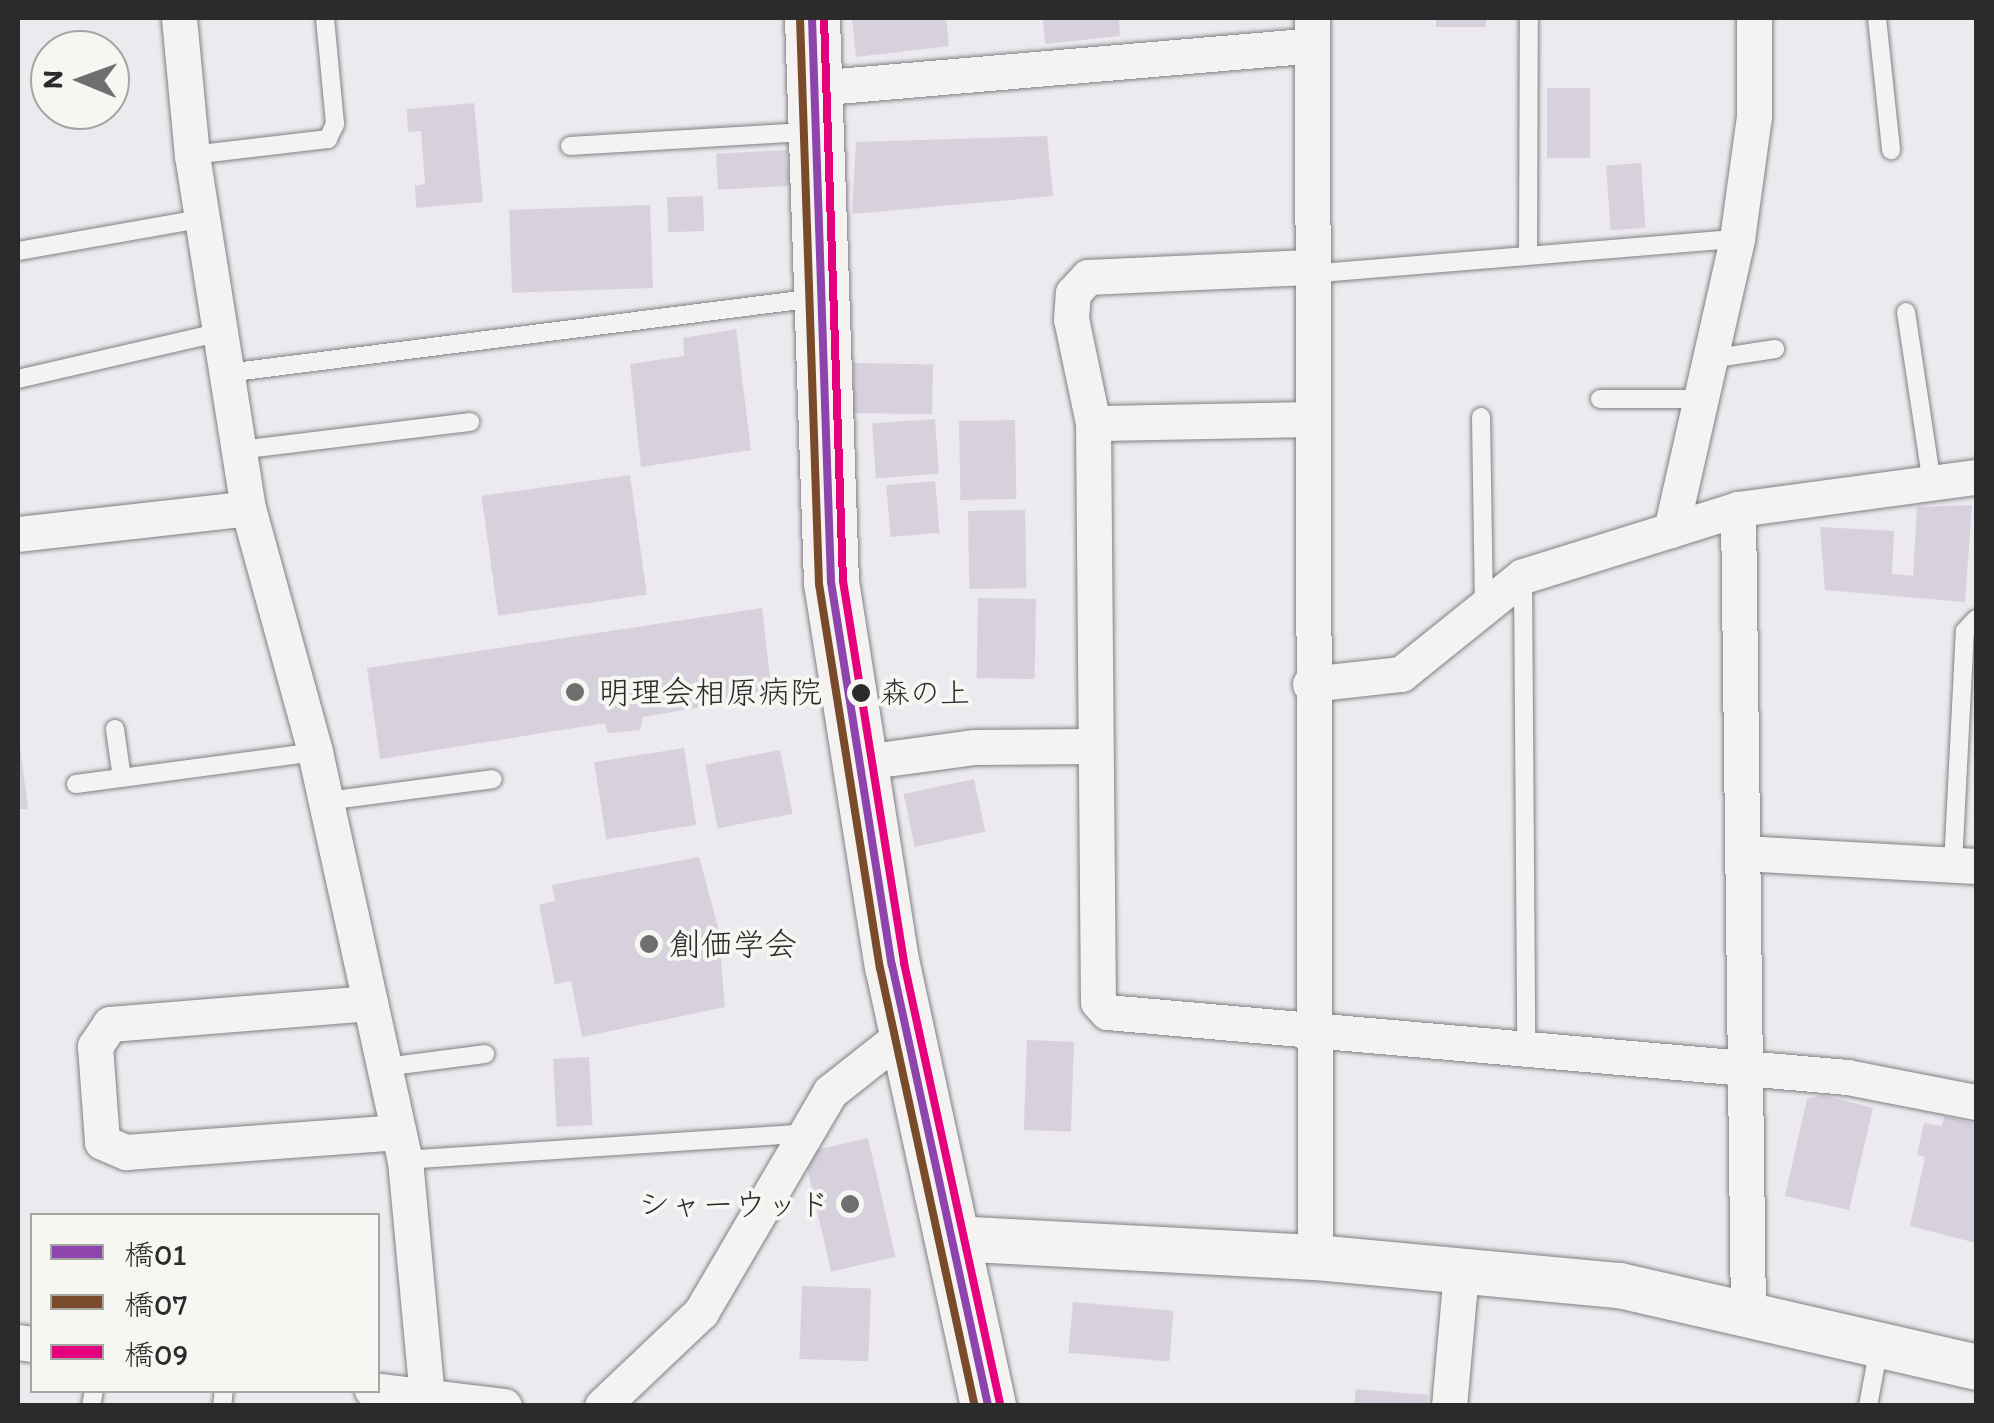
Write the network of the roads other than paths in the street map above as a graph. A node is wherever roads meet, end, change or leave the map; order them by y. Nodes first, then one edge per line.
1 (180, 18) edge
2 (326, 18) edge
3 (812, 18) edge
4 (1529, 18) edge
5 (1758, 18) edge
6 (1876, 18) edge
7 (1312, 31) edge
8 (815, 110) junction
9 (570, 146) dead end
10 (1891, 150) dead end
11 (192, 156) junction
12 (200, 220) junction
13 (1737, 239) junction
14 (18, 250) edge
15 (1528, 256) junction
16 (1308, 270) junction
17 (817, 298) junction
18 (1906, 312) dead end
19 (217, 333) junction
20 (1775, 349) dead end
21 (1710, 359) junction
22 (227, 373) junction
23 (18, 379) edge
24 (1600, 399) dead end
25 (1701, 399) junction
26 (1481, 417) dead end
27 (1308, 420) junction
28 (470, 422) dead end
29 (1094, 424) junction
30 (239, 450) junction
31 (1976, 477) edge
32 (1932, 483) junction
33 (248, 508) junction
34 (1738, 509) junction
35 (1671, 530) junction
36 (18, 534) edge
37 (1523, 576) junction
38 (1484, 608) junction
39 (1976, 618) edge
40 (1310, 684) junction
41 (1969, 725) edge
42 (115, 729) dead end
43 (1094, 746) junction
44 (316, 752) junction
45 (856, 763) junction
46 (122, 778) junction
47 (493, 778) dead end
48 (76, 784) dead end
49 (326, 801) junction
50 (1742, 853) junction
51 (1965, 866) edge
52 (370, 1003) junction
53 (906, 1032) junction
54 (1314, 1034) junction
55 (1526, 1050) junction
56 (485, 1054) dead end
57 (385, 1067) junction
58 (1742, 1067) junction
59 (1976, 1102) edge
60 (799, 1134) junction
61 (402, 1146) junction
62 (950, 1238) junction
63 (1315, 1258) junction
64 (1461, 1271) junction
65 (1748, 1311) junction
66 (1879, 1343) junction
67 (1976, 1367) edge
68 (380, 1391) edge
69 (427, 1396) junction
70 (504, 1406) edge
71 (602, 1406) edge
72 (988, 1406) edge
73 (1448, 1406) edge
74 (1868, 1406) edge

1 - 11 street
2 - 11 lane
3 - 8 highway
4 - 15 lane
5 - 13 street
6 - 10 lane
7 - 8 street
7 - 16 street
8 - 9 lane
8 - 17 highway
11 - 12 street
12 - 14 lane
12 - 19 street
13 - 15 lane
13 - 21 street
15 - 16 lane
16 - 27 street
16 - 29 street
17 - 22 lane
17 - 45 highway
18 - 32 lane
19 - 22 street
19 - 23 lane
20 - 21 lane
21 - 25 street
22 - 30 street
24 - 25 lane
25 - 35 street
26 - 38 lane
27 - 29 street
27 - 40 street
28 - 30 lane
29 - 43 street
30 - 33 street
31 - 32 street
32 - 34 street
33 - 36 street
33 - 44 street
34 - 35 street
34 - 50 street
35 - 37 street
37 - 38 street
37 - 55 lane
38 - 40 street
39 - 41 lane
40 - 54 street
41 - 51 lane
42 - 46 lane
43 - 45 street
43 - 54 street
44 - 46 lane
44 - 49 street
45 - 53 highway
46 - 48 lane
47 - 49 lane
49 - 52 street
50 - 51 street
50 - 58 street
52 - 57 street
52 - 61 street
53 - 60 street
53 - 62 highway
54 - 55 street
54 - 63 street
55 - 58 street
56 - 57 lane
57 - 61 street
58 - 59 street
58 - 65 street
60 - 61 lane
60 - 71 street
61 - 69 street
62 - 63 street
62 - 72 highway
63 - 64 street
64 - 65 street
64 - 73 street
65 - 66 street
66 - 67 street
66 - 74 lane
68 - 69 street
69 - 70 street

